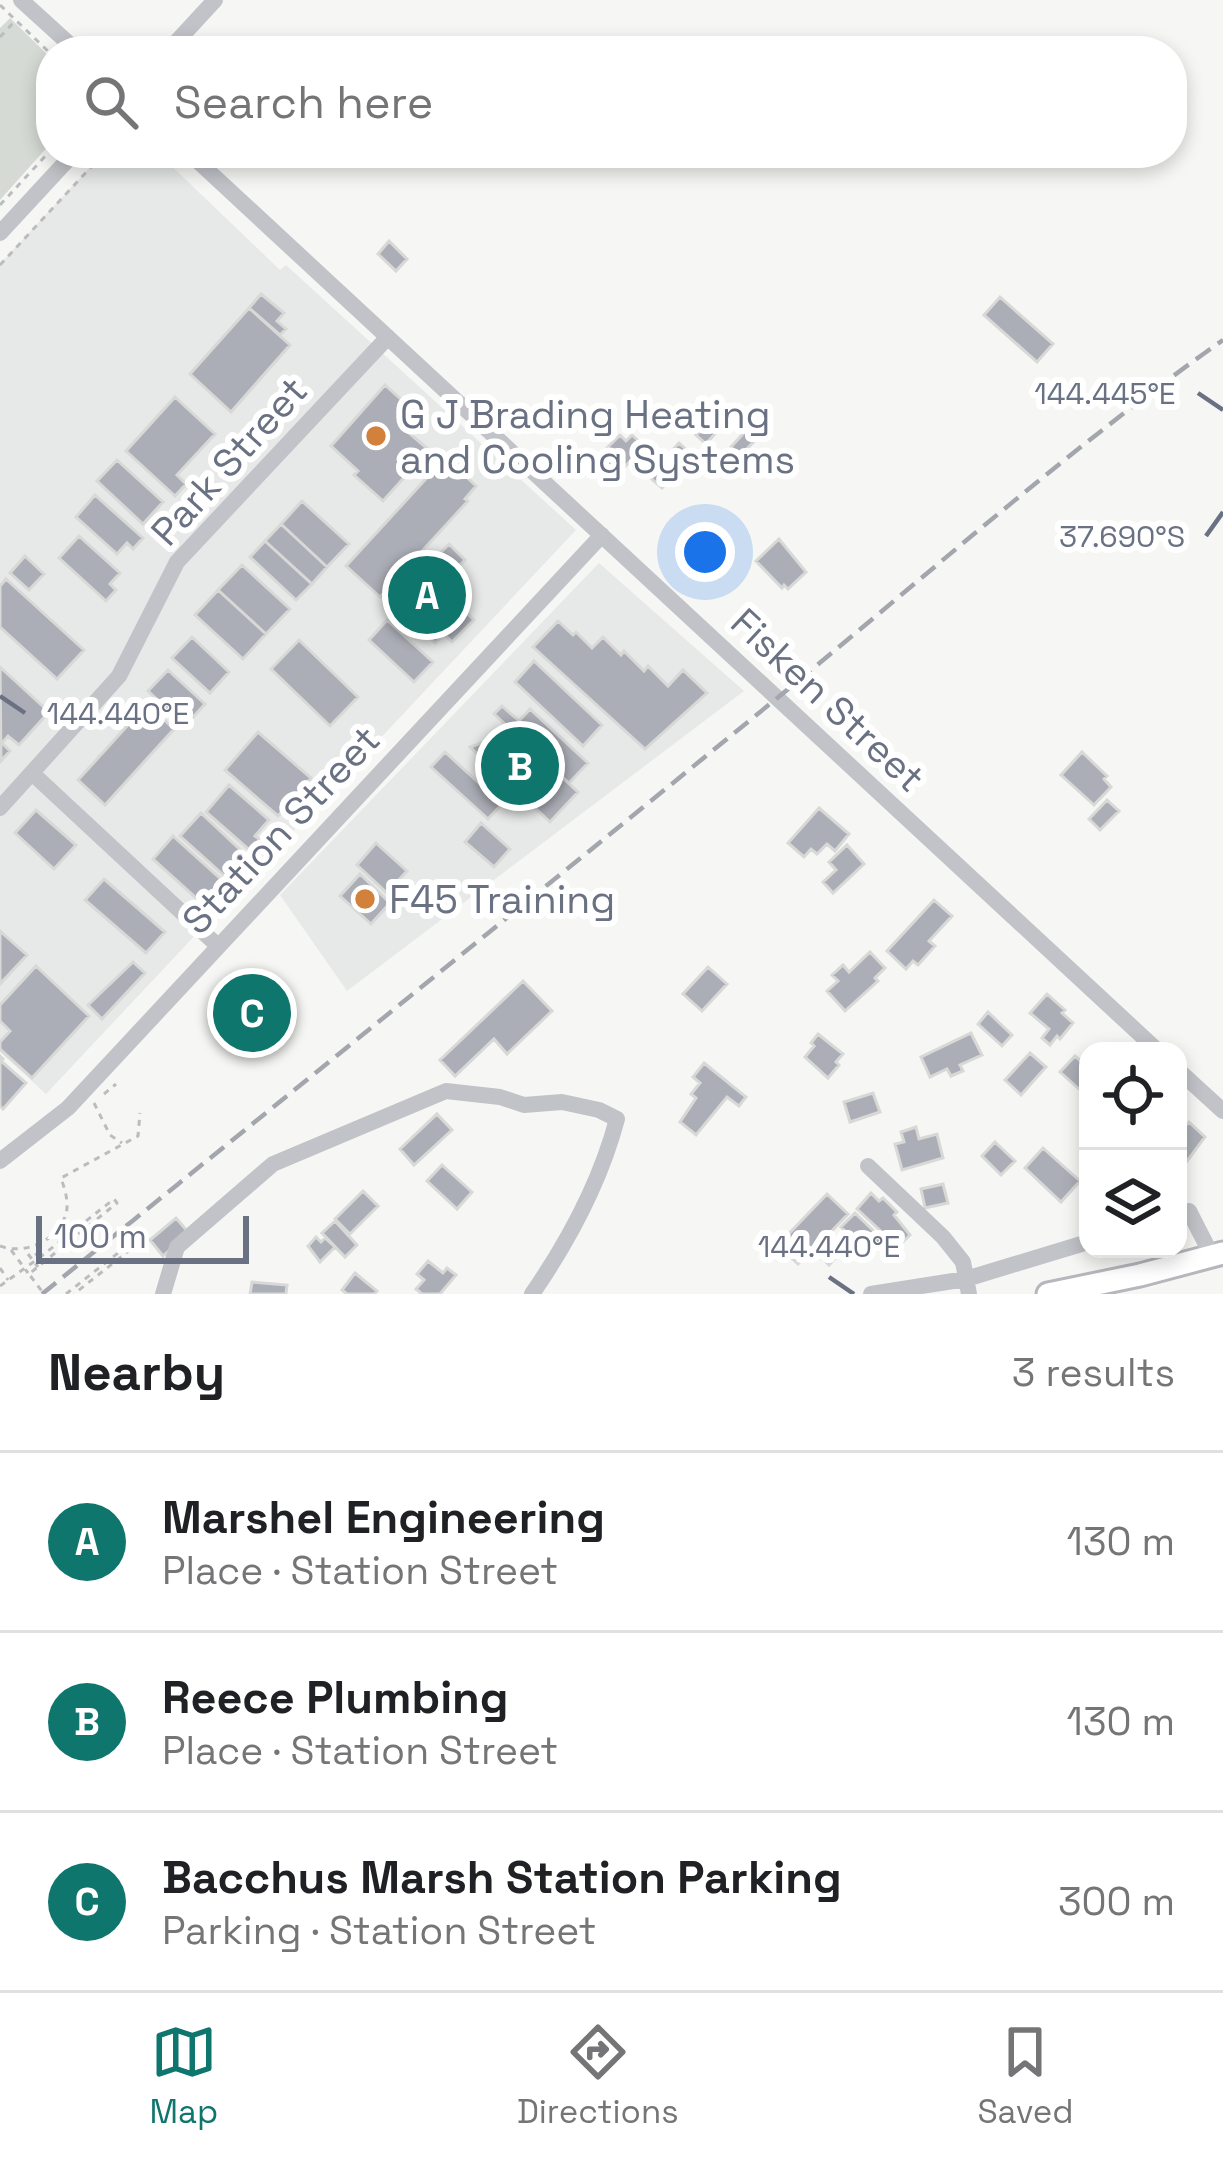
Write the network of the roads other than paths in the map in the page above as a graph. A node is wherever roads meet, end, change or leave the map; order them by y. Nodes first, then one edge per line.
1 (21, 0) edge
2 (215, 0) edge
3 (61, 36) edge
4 (182, 36) edge
5 (60, 168) edge
6 (205, 168) edge
7 (0, 233) edge
8 (388, 337) junction
9 (602, 536) junction
10 (32, 773) junction
11 (0, 808) edge
12 (218, 946) junction
13 (1148, 1042) edge
14 (1187, 1078) edge
15 (1223, 1111) edge
16 (2, 1155) edge
17 (868, 1166) dead end
18 (1187, 1211) edge
19 (1079, 1245) edge
20 (1217, 1255) edge
21 (967, 1287) edge
22 (163, 1294) edge
23 (532, 1294) edge
24 (871, 1294) edge
25 (1048, 1294) edge

1 - 3 street
2 - 4 street
5 - 7 street
6 - 8 street, Fisken Street
8 - 9 street, Fisken Street
8 - 10 street, Park Street
9 - 12 street, Station Street
9 - 13 street, Fisken Street
10 - 11 street, Park Street
10 - 12 street
12 - 16 street, Station Street
14 - 15 street
17 - 21 street
18 - 20 street
19 - 21 street
20 - 25 main road
21 - 24 street
22 - 23 street

